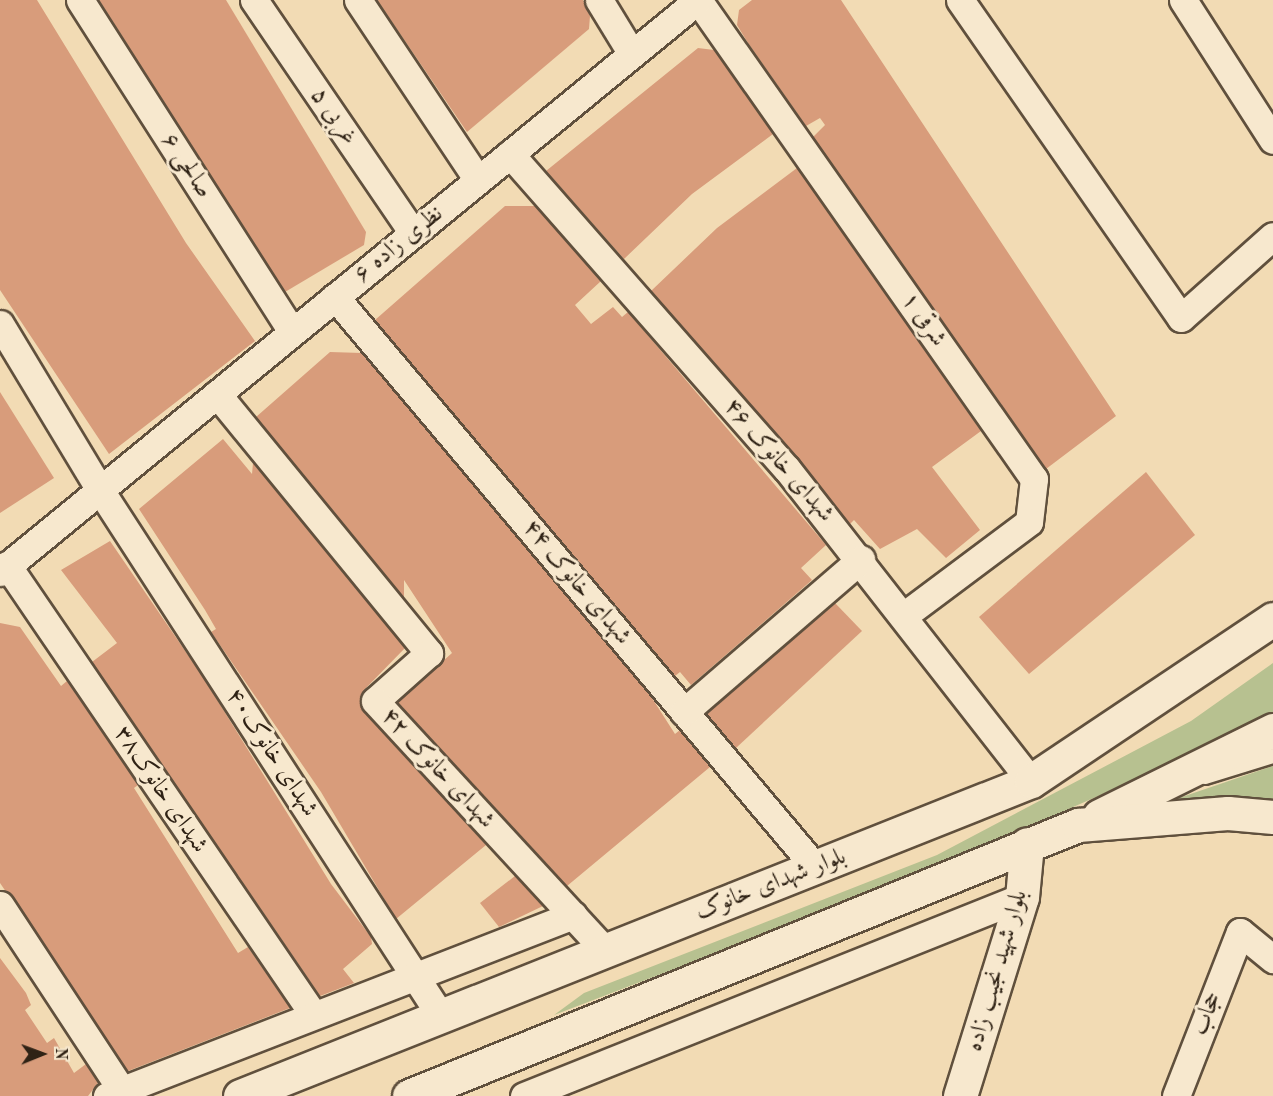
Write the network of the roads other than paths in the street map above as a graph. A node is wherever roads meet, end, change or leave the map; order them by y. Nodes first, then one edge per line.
1 (80, 0) edge
2 (254, 0) edge
3 (358, 0) edge
4 (599, 0) edge
5 (698, 0) edge
6 (960, 0) edge
7 (1183, 0) edge
8 (632, 54) junction
9 (1273, 141) edge
10 (510, 154) junction
11 (478, 180) junction
12 (413, 233) junction
13 (1273, 236) edge
14 (335, 297) junction
15 (0, 324) edge
16 (292, 332) junction
17 (217, 394) junction
18 (100, 490) junction
19 (861, 560) junction
20 (4, 568) edge
21 (906, 614) junction
22 (1273, 619) edge
23 (684, 712) junction
24 (1273, 730) edge
25 (1273, 756) edge
26 (1031, 781) junction
27 (1170, 783) junction
28 (1273, 818) edge
29 (1078, 825) junction
30 (1027, 844) junction
31 (816, 868) junction
32 (1022, 897) junction
33 (0, 905) edge
34 (573, 915) junction
35 (605, 950) junction
36 (1273, 959) edge
37 (415, 975) junction
38 (313, 1014) junction
39 (442, 1018) junction
40 (114, 1093) edge
41 (240, 1096) edge
42 (409, 1096) edge
43 (524, 1096) edge
44 (960, 1096) edge
45 (1176, 1096) edge

1 - 16 street, ۶ صالحی
2 - 12 street, ۵ غربی
3 - 11 street
4 - 8 street
5 - 8 street, نظری زاده ۶
5 - 21 street, شرقی ۱
6 - 13 street
7 - 9 street
8 - 10 street, نظری زاده ۶
10 - 11 street, نظری زاده ۶
10 - 19 street, ۴۶ شهدای خانوک
11 - 12 street, نظری زاده ۶
12 - 14 street, نظری زاده ۶
14 - 16 street, نظری زاده ۶
14 - 23 street, ۴۴ شهدای خانوک
15 - 18 street, شهدای خانوک۴۰
16 - 17 street, نظری زاده ۶
17 - 18 street, نظری زاده ۶
17 - 34 street, شهدای خانوک ۴۲
18 - 20 street, نظری زاده ۶
18 - 37 street, شهدای خانوک۴۰
19 - 21 street, ۴۶ شهدای خانوک
19 - 23 street
20 - 38 street, شهدای خانوک۳۸
21 - 26 street, ۴۶ شهدای خانوک
22 - 26 main road, بلوار شهدای خانوک
23 - 31 street, ۴۴ شهدای خانوک
24 - 27 main road
25 - 27 lane
26 - 31 main road, بلوار شهدای خانوک
27 - 29 main road
28 - 29 main road
29 - 30 main road
30 - 32 main road, بلوار شهید نجیب زاده
30 - 42 main road
31 - 35 main road, بلوار شهدای خانوک
32 - 43 street
32 - 44 main road, بلوار شهید نجیب زاده
33 - 40 street
34 - 35 street, شهدای خانوک ۴۲
34 - 37 street
35 - 39 main road, بلوار شهدای خانوک
36 - 45 street, حجاب
37 - 38 street
37 - 39 street, شهدای خانوک۴۰
38 - 40 street
39 - 41 main road, بلوار شهدای خانوک

